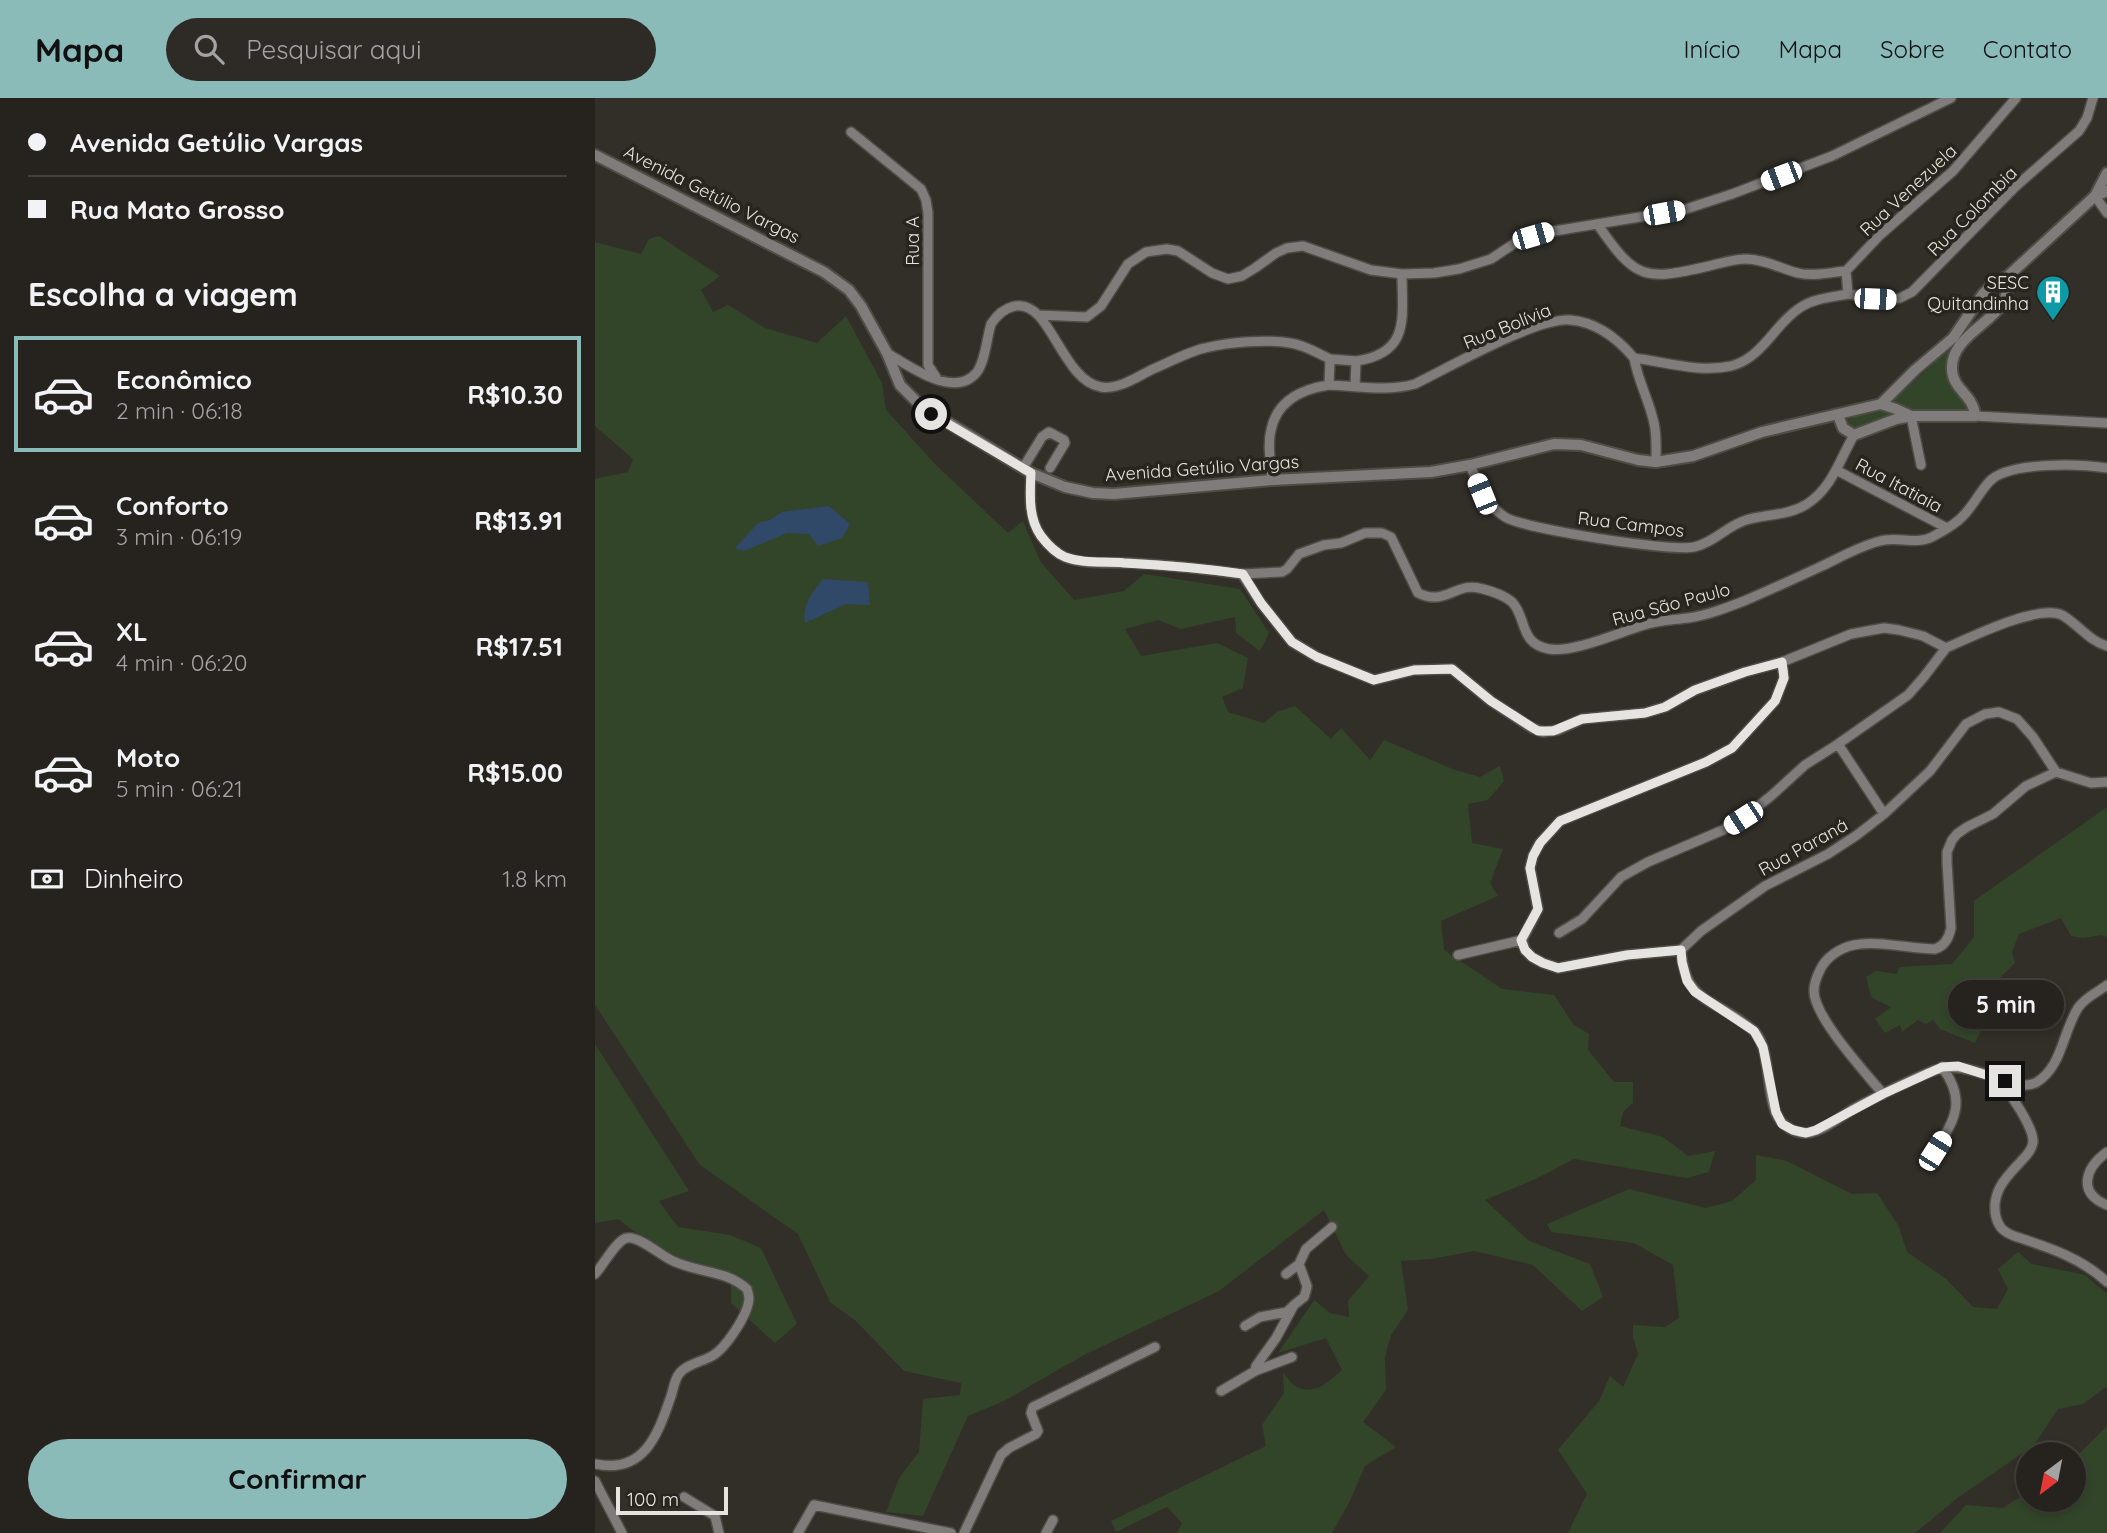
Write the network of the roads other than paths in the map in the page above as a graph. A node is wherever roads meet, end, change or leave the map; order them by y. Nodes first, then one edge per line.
1 (1951, 98) edge
2 (2016, 98) edge
3 (2093, 98) edge
4 (1931, 103) edge
5 (851, 132) dead end
6 (595, 155) edge
7 (2107, 173) edge
8 (2107, 191) edge
9 (2095, 196) junction
10 (2107, 214) edge
11 (1598, 225) junction
12 (1846, 271) junction
13 (1402, 274) junction
14 (2008, 276) junction
15 (1849, 294) junction
16 (1972, 313) junction
17 (1038, 315) junction
18 (1983, 322) junction
19 (1957, 341) junction
20 (887, 353) junction
21 (1634, 358) junction
22 (1330, 359) junction
23 (1356, 360) junction
24 (939, 381) junction
25 (1329, 385) junction
26 (1355, 386) junction
27 (1881, 404) junction
28 (1838, 415) junction
29 (1911, 416) junction
30 (1975, 416) junction
31 (2107, 423) edge
32 (1854, 435) junction
33 (1656, 462) junction
34 (1470, 465) junction
35 (1921, 465) dead end
36 (1050, 468) dead end
37 (2107, 468) edge
38 (1836, 470) junction
39 (1027, 471) junction
40 (1272, 480) junction
41 (1947, 528) junction
42 (1243, 574) junction
43 (2107, 646) edge
44 (1946, 648) junction
45 (1782, 662) junction
46 (1838, 744) junction
47 (2056, 772) junction
48 (2107, 782) edge
49 (1884, 814) junction
50 (1559, 933) dead end
51 (1521, 940) junction
52 (1681, 950) junction
53 (1458, 955) dead end
54 (2107, 985) edge
55 (1942, 1067) junction
56 (1999, 1079) junction
57 (1883, 1094) junction
58 (1935, 1151) dead end
59 (2107, 1152) edge
60 (2107, 1205) edge
61 (1332, 1227) dead end
62 (1299, 1264) junction
63 (595, 1274) edge
64 (1286, 1274) dead end
65 (2107, 1282) edge
66 (1294, 1305) junction
67 (1245, 1326) dead end
68 (1155, 1347) dead end
69 (1292, 1357) dead end
70 (1255, 1371) junction
71 (1221, 1391) dead end
72 (595, 1465) edge
73 (595, 1481) edge
74 (684, 1497) dead end
75 (1053, 1520) dead end
76 (622, 1533) edge
77 (719, 1533) edge
78 (798, 1533) edge
79 (951, 1533) edge
80 (964, 1533) edge
81 (1046, 1533) edge

1 - 4 street
2 - 12 street, Rua Venezuela
3 - 15 street, Rua Colombia
4 - 11 street
5 - 24 street, Rua A
6 - 20 street, Avenida Getúlio Vargas
7 - 9 street
8 - 9 street
9 - 10 street
9 - 14 street
11 - 12 street
11 - 13 street
12 - 15 street
13 - 17 street
13 - 23 street
14 - 16 street
14 - 18 street
15 - 21 street
16 - 18 street
16 - 19 street
17 - 22 street
17 - 24 street
18 - 19 street
19 - 27 street
19 - 30 street
20 - 24 street
20 - 39 street, Avenida Getúlio Vargas
21 - 26 street, Rua Bolívia
21 - 33 street
22 - 23 street
22 - 25 street
23 - 26 street
25 - 26 street, Rua Bolívia
25 - 40 street, Rua Bolívia
27 - 28 street, Avenida Getúlio Vargas
27 - 29 street
28 - 32 street
28 - 33 street, Avenida Getúlio Vargas
29 - 30 street
29 - 32 street
29 - 35 street
30 - 31 street
32 - 38 street, Rua Campos
33 - 34 street, Avenida Getúlio Vargas
34 - 38 street, Rua Campos
34 - 40 street, Avenida Getúlio Vargas
36 - 39 street
37 - 41 street, Rua São Paulo
38 - 41 street, Rua Itatiaia
39 - 40 street, Avenida Getúlio Vargas
39 - 42 street, Rua São Paulo
41 - 42 street, Rua São Paulo
42 - 45 street
43 - 44 street
44 - 45 street
44 - 46 street
45 - 51 street
46 - 49 street
46 - 50 street
47 - 48 street
47 - 49 street, Rua Paraná
47 - 57 street
49 - 52 street, Rua Paraná
51 - 52 street
51 - 53 street
52 - 57 street
54 - 56 street
55 - 56 street
55 - 57 street
55 - 58 street
56 - 65 street
59 - 60 street
61 - 62 street
62 - 64 street
62 - 66 street
63 - 72 street
66 - 67 street
66 - 70 street
68 - 80 street
69 - 70 street
70 - 71 street
73 - 76 street
74 - 77 street
75 - 81 street
78 - 79 street

